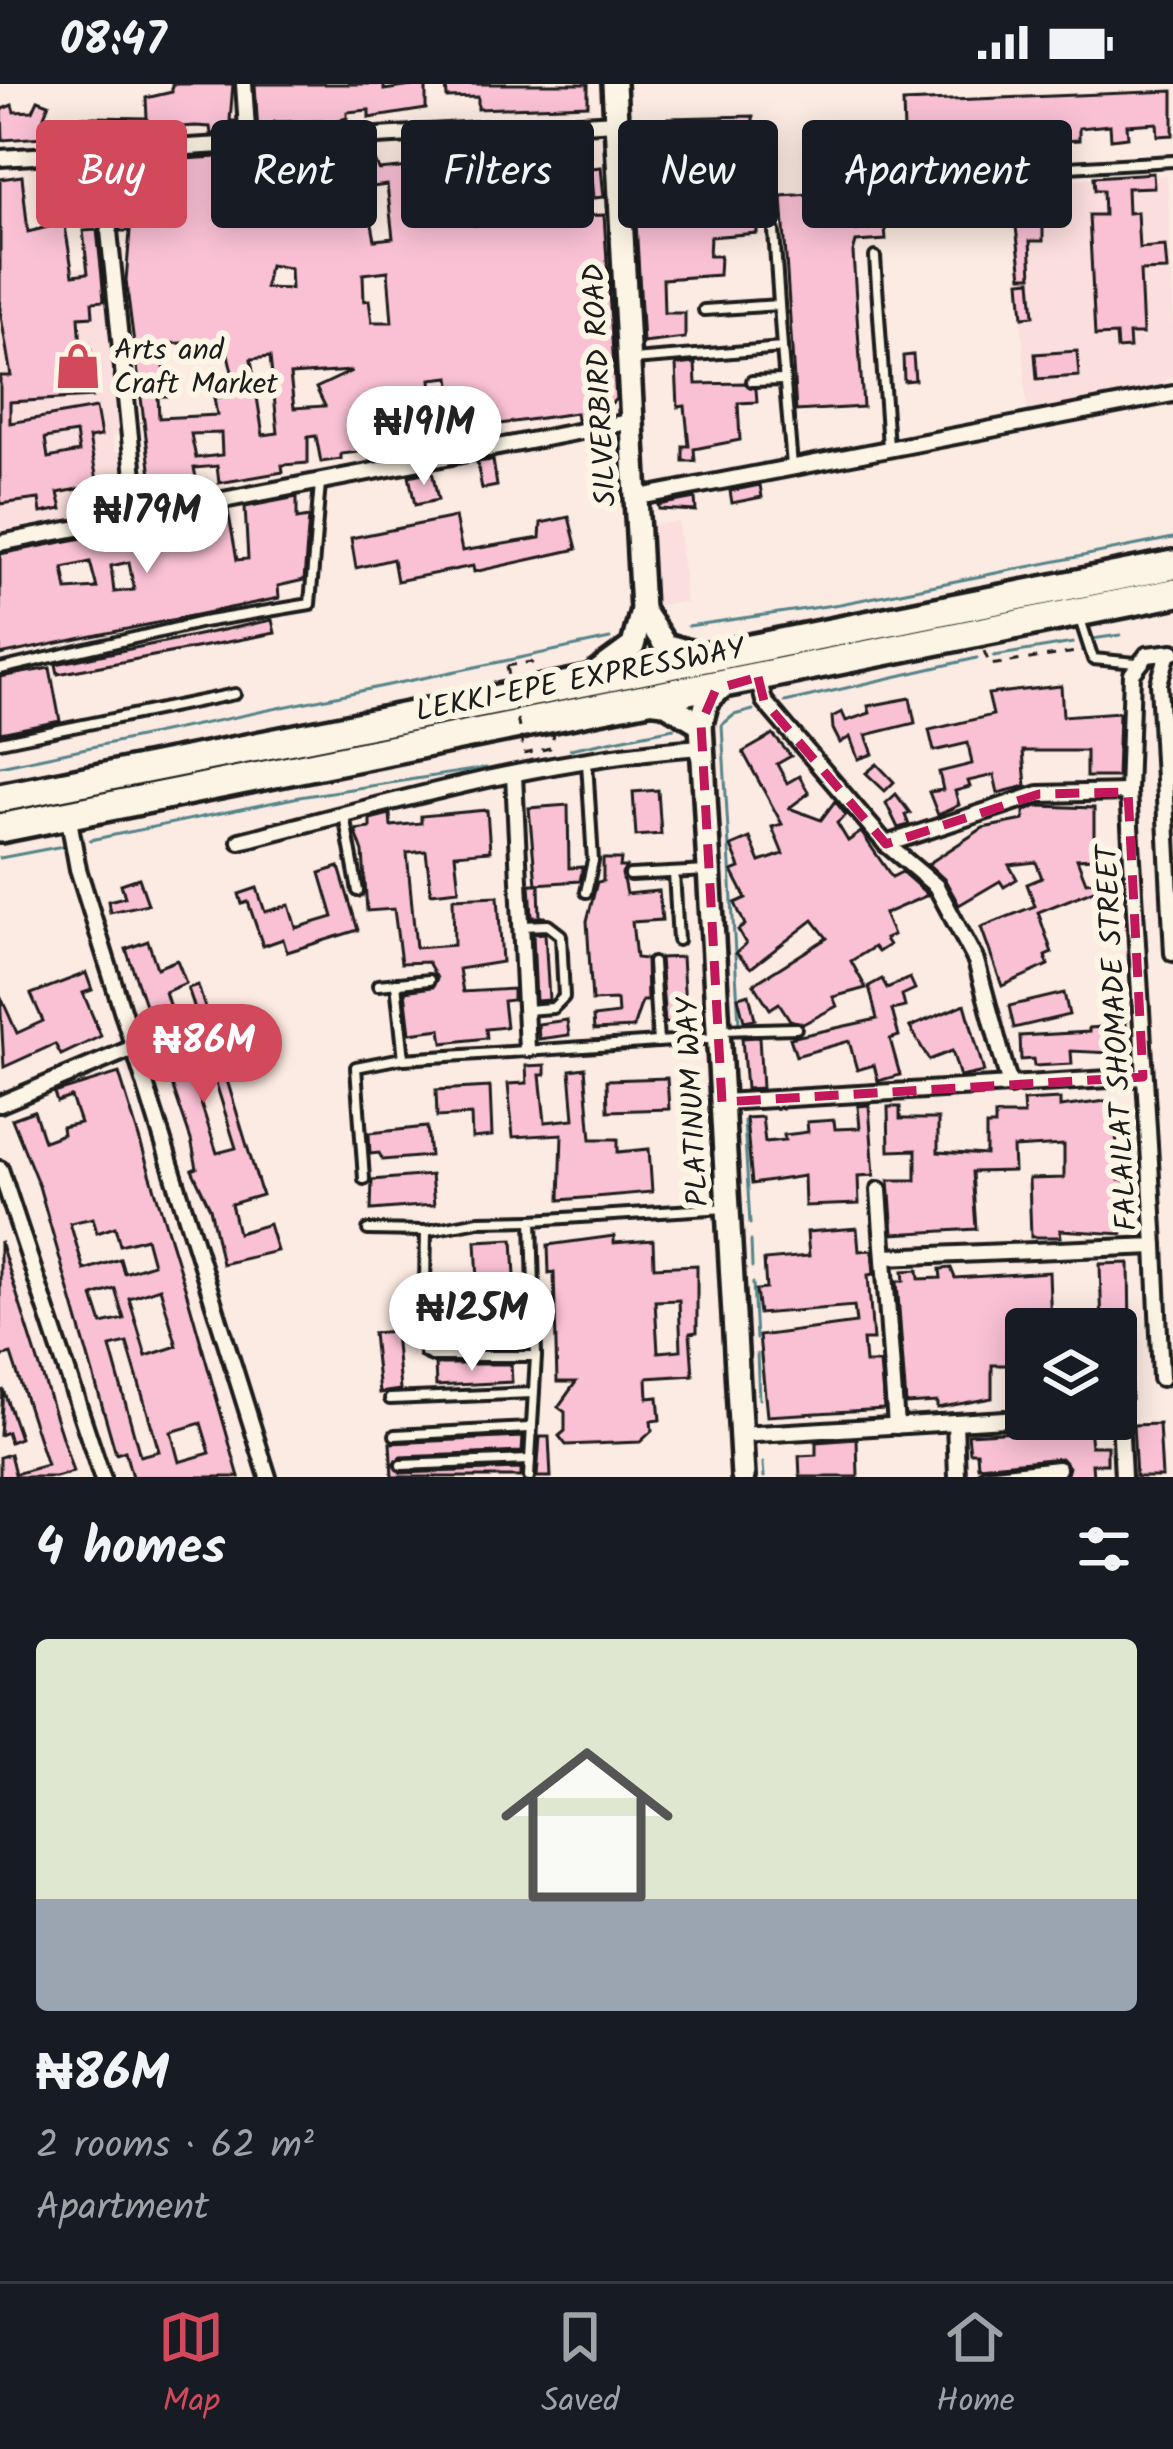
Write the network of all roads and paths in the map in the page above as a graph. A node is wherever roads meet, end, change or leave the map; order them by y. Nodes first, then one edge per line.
1 (244, 84) edge
2 (614, 84) edge
3 (246, 120) edge
4 (616, 122) junction
5 (377, 136) edge
6 (36, 156) edge
7 (0, 158) edge
8 (1173, 161) edge
9 (1072, 167) edge
10 (109, 228) edge
11 (774, 231) dead end
12 (875, 257) dead end
13 (779, 305) junction
14 (704, 310) dead end
15 (782, 348) junction
16 (626, 360) junction
17 (784, 380) junction
18 (752, 381) dead end
19 (1173, 394) edge
20 (628, 422) junction
21 (888, 451) junction
22 (793, 469) junction
23 (320, 483) junction
24 (634, 499) junction
25 (138, 516) junction
26 (0, 543) edge
27 (1173, 565) edge
28 (1173, 593) edge
29 (642, 610) junction
30 (1078, 612) junction
31 (982, 643) dead end
32 (1087, 651) junction
33 (1170, 652) edge
34 (716, 656) junction
35 (531, 662) dead end
36 (1137, 663) junction
37 (0, 669) edge
38 (1173, 670) edge
39 (758, 677) junction
40 (726, 683) junction
41 (566, 685) junction
42 (235, 694) dead end
43 (643, 700) junction
44 (701, 724) junction
45 (0, 742) edge
46 (703, 747) junction
47 (550, 748) dead end
48 (587, 760) junction
49 (514, 775) junction
50 (1128, 792) junction
51 (0, 798) edge
52 (68, 814) junction
53 (344, 814) junction
54 (0, 828) edge
55 (240, 841) dead end
56 (886, 844) junction
57 (710, 871) junction
58 (674, 873) junction
59 (630, 875) dead end
60 (1173, 882) edge
61 (358, 891) dead end
62 (586, 892) dead end
63 (1171, 923) edge
64 (521, 926) junction
65 (679, 940) dead end
66 (1173, 953) edge
67 (652, 963) dead end
68 (429, 980) dead end
69 (396, 983) junction
70 (378, 985) dead end
71 (526, 1010) junction
72 (796, 1028) dead end
73 (718, 1034) junction
74 (658, 1042) junction
75 (133, 1048) junction
76 (527, 1049) junction
77 (401, 1058) junction
78 (1143, 1077) junction
79 (1010, 1085) junction
80 (722, 1102) junction
81 (0, 1104) edge
82 (0, 1169) edge
83 (364, 1179) dead end
84 (879, 1190) dead end
85 (728, 1208) junction
86 (532, 1220) junction
87 (368, 1230) dead end
88 (426, 1231) junction
89 (1154, 1246) junction
90 (884, 1257) junction
91 (536, 1356) junction
92 (1161, 1378) dead end
93 (532, 1393) junction
94 (390, 1400) dead end
95 (1005, 1419) dead end
96 (955, 1422) junction
97 (896, 1426) junction
98 (530, 1428) junction
99 (395, 1435) dead end
100 (740, 1435) junction
101 (1121, 1440) edge
102 (529, 1460) junction
103 (401, 1465) dead end
104 (1058, 1469) dead end
105 (102, 1477) edge
106 (268, 1477) edge
107 (529, 1477) edge
108 (743, 1477) edge
109 (957, 1477) edge
110 (986, 1477) edge
111 (1123, 1477) edge

1 - 3 street
2 - 4 street, SILVERBIRD ROAD
4 - 5 street
4 - 16 street, SILVERBIRD ROAD
6 - 7 street
8 - 9 lane
10 - 25 street
11 - 13 lane
12 - 21 lane
13 - 14 lane
13 - 15 lane
15 - 16 lane
15 - 17 lane
16 - 20 street, SILVERBIRD ROAD
17 - 18 lane
17 - 22 lane
19 - 21 street
20 - 23 street
20 - 24 street, SILVERBIRD ROAD
21 - 22 street
22 - 24 street
23 - 25 street
23 - 37 lane
24 - 29 street, SILVERBIRD ROAD
25 - 26 street
27 - 34 highway, LEKKI-EPE EXPRESSWAY
28 - 30 highway, LEKKI-EPE EXPRESSWAY
29 - 34 street
29 - 41 street
30 - 32 lane
30 - 39 highway, LEKKI-EPE EXPRESSWAY
31 - 32 path
32 - 36 lane
33 - 36 street
33 - 38 street
33 - 60 street
34 - 41 highway, LEKKI-EPE EXPRESSWAY
35 - 47 path, bridge
36 - 50 street, FALAILAT SHOMADE STREET
39 - 40 highway, LEKKI-EPE EXPRESSWAY
39 - 56 street
40 - 43 highway, LEKKI-EPE EXPRESSWAY
40 - 44 street
41 - 51 highway, LEKKI-EPE EXPRESSWAY
42 - 45 lane
43 - 44 street
43 - 52 highway, LEKKI-EPE EXPRESSWAY
44 - 46 street, PLATINUM WAY
46 - 48 street
46 - 57 street, PLATINUM WAY
48 - 49 street
48 - 62 lane
49 - 53 street
49 - 64 street
50 - 56 street
50 - 78 street, FALAILAT SHOMADE STREET
52 - 54 highway, LEKKI-EPE EXPRESSWAY
52 - 75 street
53 - 55 street
53 - 61 lane
56 - 79 street
57 - 58 lane
57 - 73 street, PLATINUM WAY
58 - 59 lane
58 - 65 lane
60 - 63 street
63 - 66 street
64 - 71 street
64 - 71 lane
67 - 74 lane
68 - 69 lane
69 - 70 lane
69 - 77 lane
71 - 76 street
72 - 73 lane
73 - 74 lane
73 - 80 street, PLATINUM WAY
74 - 76 lane
75 - 81 street
75 - 106 street
76 - 77 lane
77 - 83 lane
78 - 79 street
78 - 89 street, FALAILAT SHOMADE STREET
79 - 80 street
80 - 85 street, PLATINUM WAY
82 - 105 street
84 - 90 street
85 - 86 lane
85 - 100 street, PLATINUM WAY
86 - 88 lane
86 - 91 lane
87 - 88 lane
88 - 91 lane
89 - 90 street, FALAILAT SHOMADE STREET
89 - 92 street
90 - 97 street
91 - 93 lane
93 - 94 lane
93 - 98 lane
95 - 96 street
96 - 97 street
96 - 109 street
97 - 100 street
98 - 99 lane
98 - 102 lane
100 - 108 street, PLATINUM WAY
101 - 111 street
102 - 103 lane
102 - 107 lane
104 - 110 street

